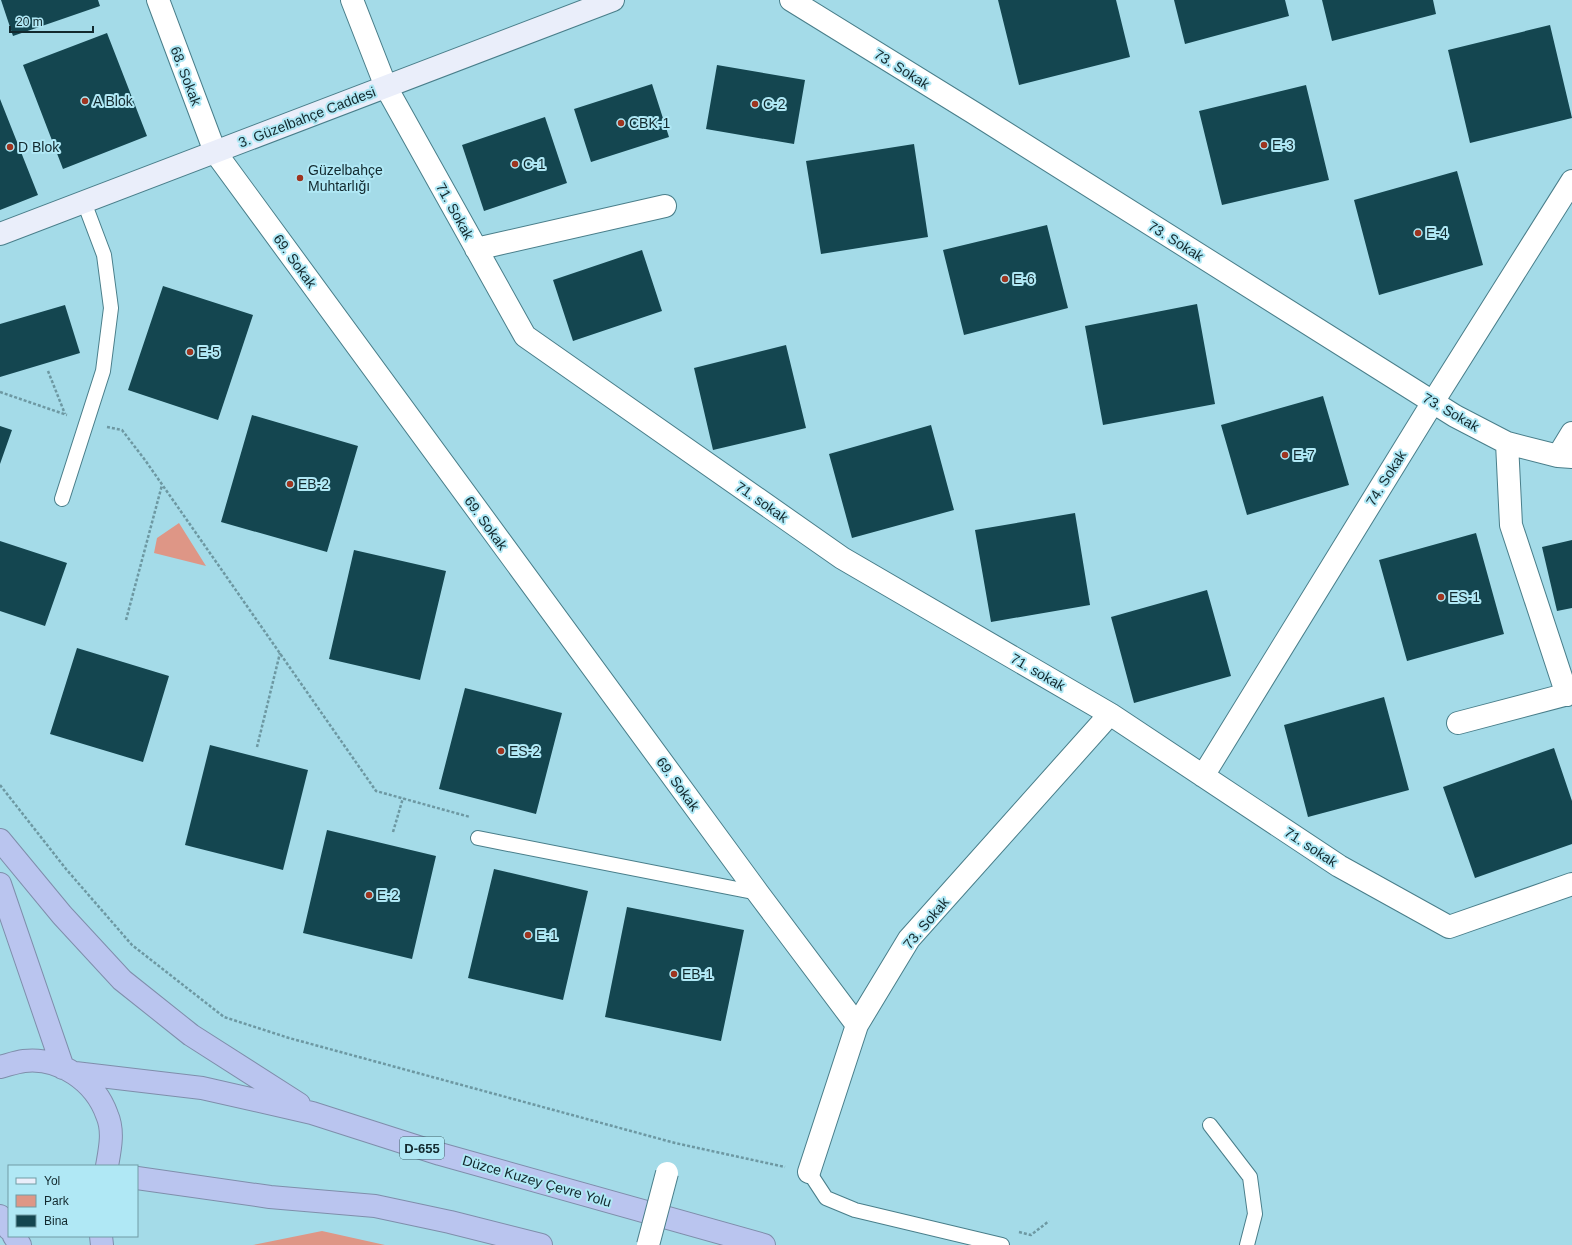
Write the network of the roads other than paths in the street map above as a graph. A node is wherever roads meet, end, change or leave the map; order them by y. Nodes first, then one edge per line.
1 (158, 0) edge
2 (352, 0) edge
3 (613, 0) edge
4 (791, 0) edge
5 (386, 87) junction
6 (215, 152) junction
7 (1572, 181) edge
8 (84, 202) junction
9 (665, 206) dead end
10 (0, 234) edge
11 (476, 249) junction
12 (525, 336) joint
13 (1432, 402) junction
14 (1572, 433) edge
15 (1507, 443) junction
16 (1565, 457) edge
17 (62, 499) dead end
18 (1570, 694) edge
19 (1110, 714) junction
20 (1458, 723) dead end
21 (1204, 776) junction
22 (478, 838) road end
23 (0, 840) edge
24 (0, 884) edge
25 (1572, 884) edge
26 (758, 893) junction
27 (857, 1025) junction
28 (0, 1067) edge
29 (69, 1071) junction
30 (312, 1113) junction
31 (1210, 1125) dead end
32 (107, 1165) edge
33 (808, 1172) joint
34 (667, 1173) dead end
35 (138, 1178) edge
36 (0, 1215) edge
37 (8, 1227) edge
38 (542, 1245) edge
39 (648, 1245) edge
40 (764, 1245) edge
41 (1002, 1245) edge
42 (1247, 1245) edge

1 - 6 street, 68. Sokak
2 - 5 street, 71. Sokak
3 - 5 street, 3. Güzelbahçe Caddesi
4 - 13 street, 73. Sokak
5 - 6 street, 3. Güzelbahçe Caddesi
5 - 11 street, 71. Sokak
6 - 8 street, 3. Güzelbahçe Caddesi
6 - 26 street, 69. Sokak
7 - 13 street, 74. Sokak
8 - 10 street, 3. Güzelbahçe Caddesi
8 - 17 lane
9 - 11 street
11 - 12 street, 71. Sokak
12 - 19 street, 71. sokak
13 - 15 street, 73. Sokak
13 - 21 street, 74. Sokak
14 - 16 street
15 - 16 street, 73. Sokak
15 - 18 street
18 - 20 street
19 - 21 street, 71. sokak
19 - 27 street, 73. Sokak
21 - 25 street, 71. sokak
22 - 26 lane
23 - 30 highway
24 - 29 highway
26 - 27 street, 69. Sokak
27 - 33 street, 73. Sokak
28 - 29 highway, Düzce Kuzey Çevre Yolu
29 - 30 highway, Düzce Kuzey Çevre Yolu / D-655
29 - 32 highway
30 - 40 highway, Düzce Kuzey Çevre Yolu / D-655
31 - 42 lane
33 - 41 lane
34 - 39 street, bridge
35 - 38 highway
36 - 37 highway

